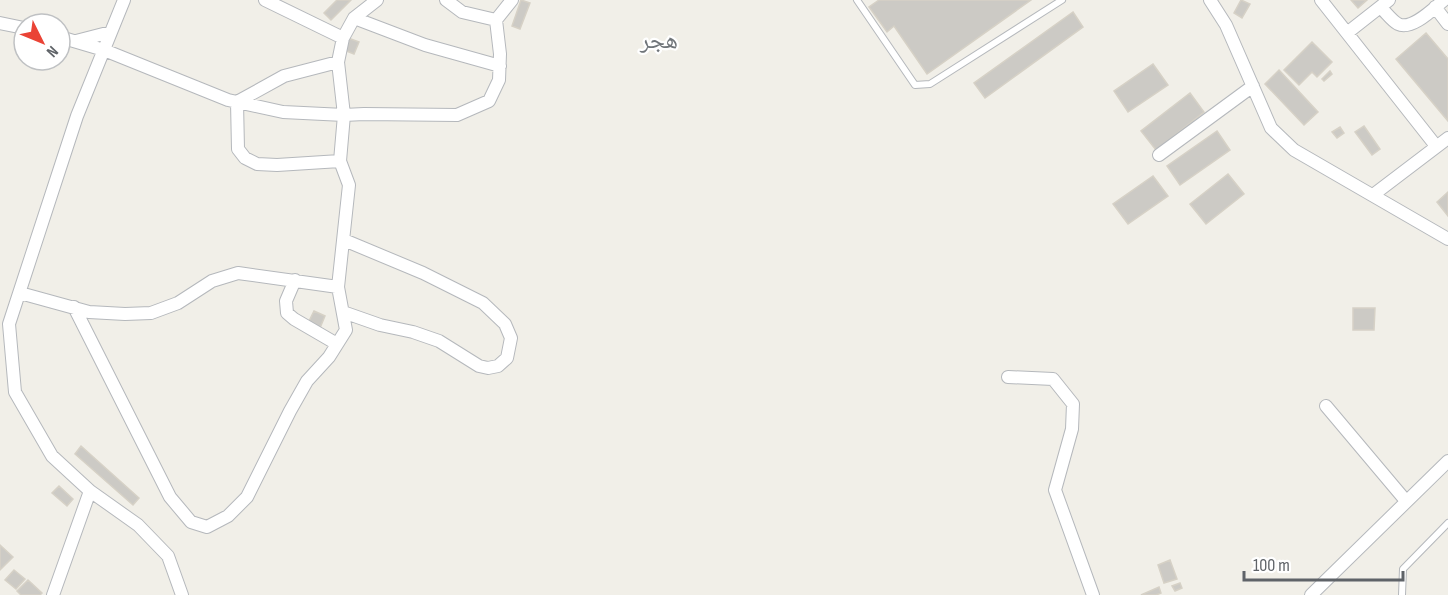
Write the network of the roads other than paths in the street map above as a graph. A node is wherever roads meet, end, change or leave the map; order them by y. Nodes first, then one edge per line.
1 (124, 0) edge
2 (265, 0) edge
3 (377, 0) edge
4 (446, 0) edge
5 (512, 0) edge
6 (857, 0) edge
7 (1062, 0) edge
8 (1209, 0) edge
9 (1320, 0) edge
10 (1385, 3) edge
11 (1439, 4) edge
12 (354, 18) junction
13 (496, 20) junction
14 (1448, 24) edge
15 (111, 32) junction
16 (1347, 33) junction
17 (343, 38) junction
18 (72, 40) edge
19 (76, 41) junction
20 (104, 50) junction
21 (338, 62) junction
22 (500, 66) junction
23 (1253, 86) junction
24 (237, 102) junction
25 (344, 116) junction
26 (1448, 138) edge
27 (1436, 146) junction
28 (1159, 155) dead end
29 (340, 161) junction
30 (1373, 195) junction
31 (1448, 239) edge
32 (344, 240) junction
33 (295, 280) junction
34 (338, 287) junction
35 (20, 293) junction
36 (74, 307) junction
37 (343, 312) junction
38 (337, 344) junction
39 (1008, 377) dead end
40 (1326, 406) dead end
41 (1448, 461) edge
42 (90, 491) junction
43 (1406, 501) junction
44 (1448, 523) edge
45 (183, 593) edge
46 (54, 595) edge
47 (1093, 595) edge
48 (1311, 595) edge
49 (1402, 595) edge

1 - 15 street
2 - 17 street
3 - 12 street
4 - 13 street
5 - 13 street
6 - 7 lane
8 - 23 street
9 - 16 street
10 - 11 street
10 - 16 street
11 - 14 street
12 - 17 street
12 - 22 street
13 - 22 street
15 - 19 street
15 - 20 street
16 - 27 street
17 - 21 street
18 - 19 street
19 - 20 street
20 - 24 street
20 - 35 street
21 - 24 street
21 - 25 street
22 - 25 street
23 - 28 street
23 - 30 street
24 - 25 street
24 - 29 street
25 - 29 street
26 - 27 street
27 - 30 street
29 - 32 street
30 - 31 street
32 - 34 street
32 - 37 street
33 - 34 street
33 - 36 street
33 - 38 street
34 - 37 street
35 - 36 street
35 - 42 street
36 - 38 street
37 - 38 street
39 - 47 street
40 - 43 street
41 - 43 street
42 - 45 street
42 - 46 street
43 - 48 street
44 - 49 lane

